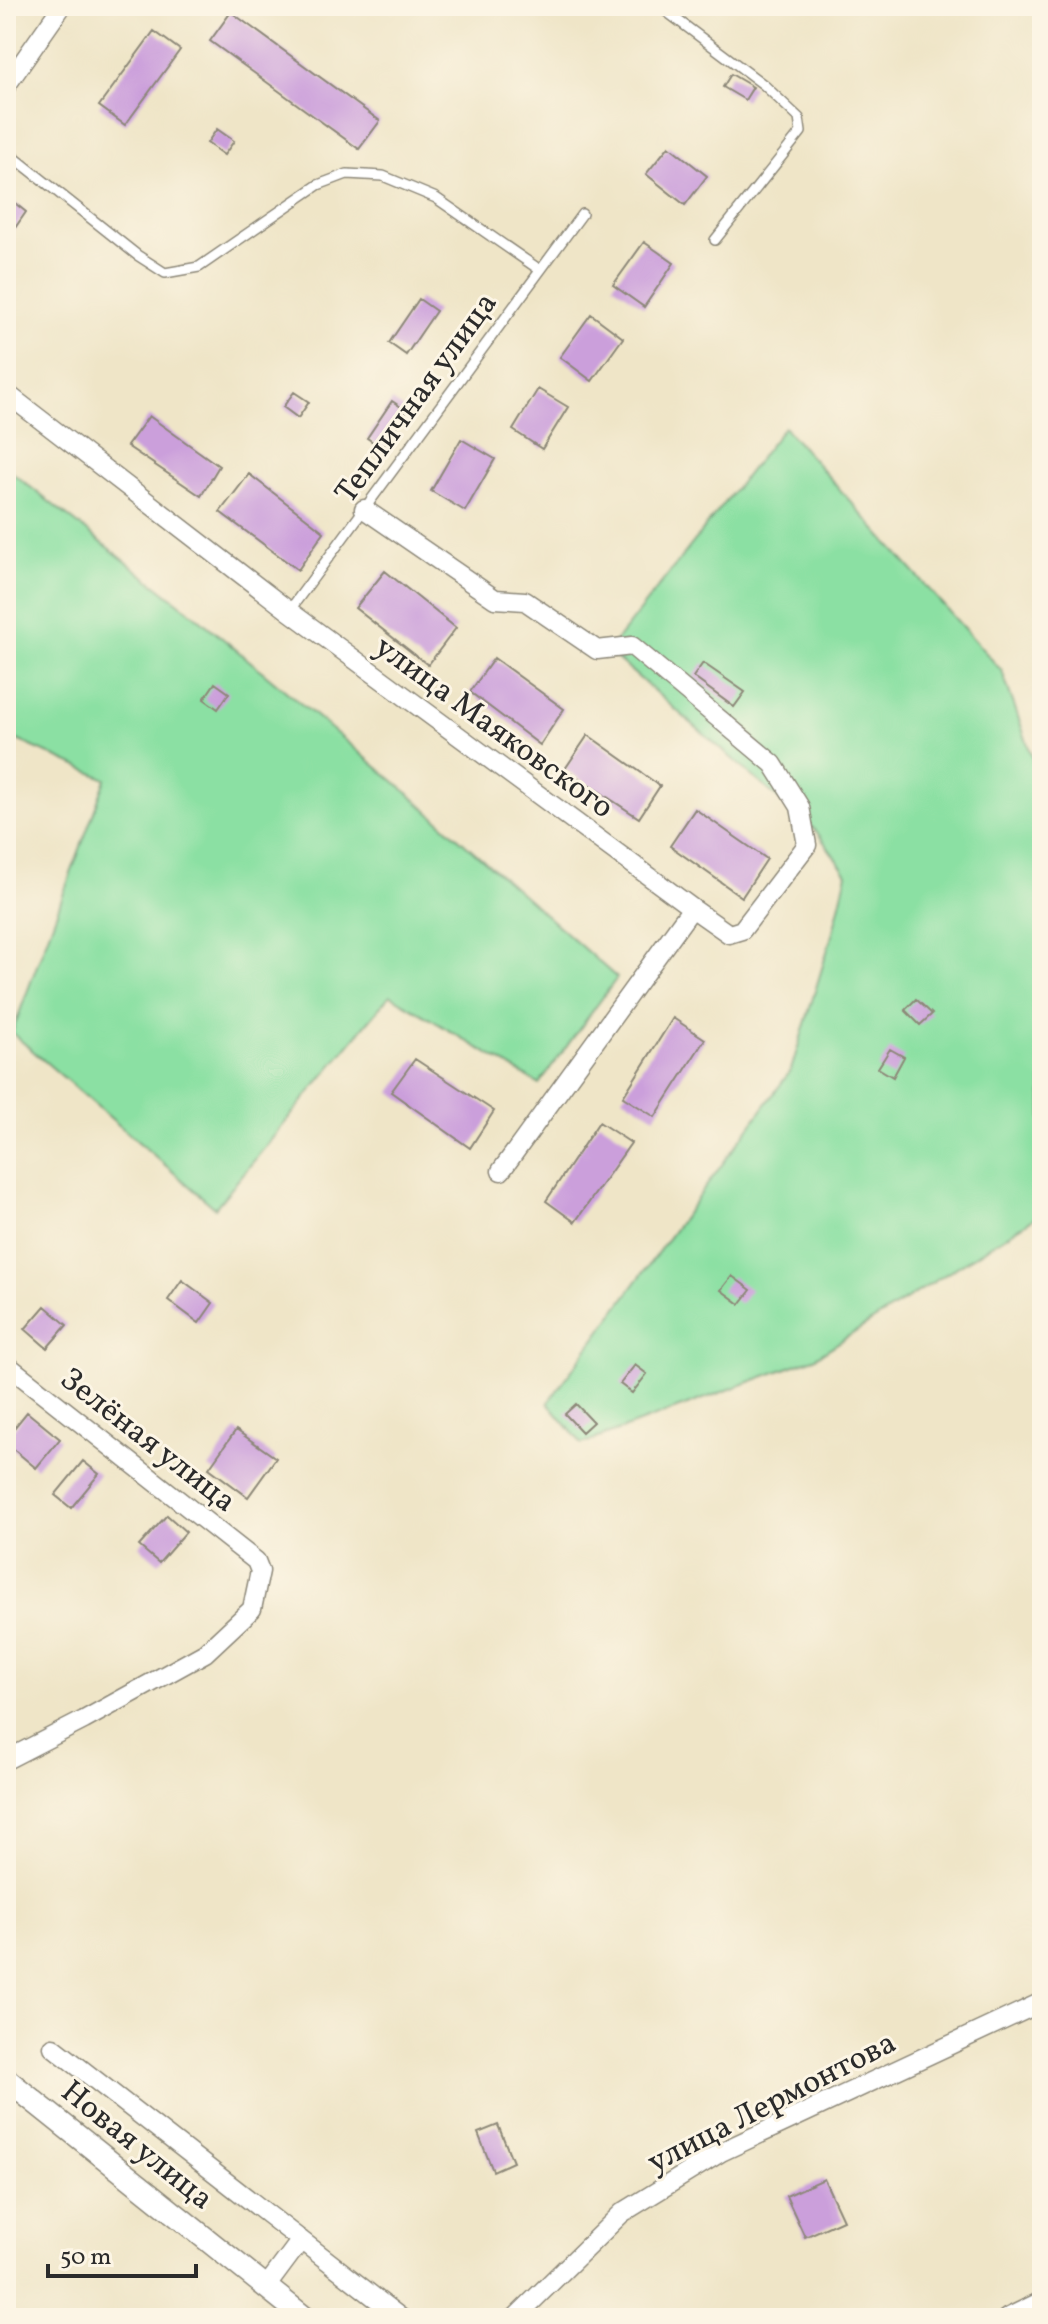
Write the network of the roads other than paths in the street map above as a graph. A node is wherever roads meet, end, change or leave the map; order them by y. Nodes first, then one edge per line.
1 (62, 6) edge
2 (659, 6) edge
3 (6, 86) edge
4 (6, 151) edge
5 (582, 214) dead end
6 (715, 240) dead end
7 (540, 270) junction
8 (6, 393) edge
9 (364, 509) junction
10 (289, 611) junction
11 (692, 908) junction
12 (501, 1171) dead end
13 (6, 1364) edge
14 (6, 1760) edge
15 (1042, 2002) edge
16 (53, 2047) dead end
17 (6, 2079) edge
18 (301, 2240) junction
19 (266, 2287) junction
20 (1042, 2301) edge
21 (305, 2318) edge
22 (401, 2318) edge
23 (515, 2318) edge
24 (1007, 2318) edge

1 - 3 street
2 - 6 lane
4 - 7 lane
5 - 7 lane, Тепличная улица
7 - 9 lane, Тепличная улица
8 - 10 street, улица Маяковского
9 - 10 lane, Тепличная улица
9 - 11 street, улица Маяковского
10 - 11 street, улица Маяковского
11 - 12 street
13 - 14 street, Зелёная улица
15 - 23 street, улица Лермонтова
16 - 18 street
17 - 19 street, Новая улица
18 - 19 street
18 - 22 street
19 - 21 street, Новая улица
20 - 24 street

